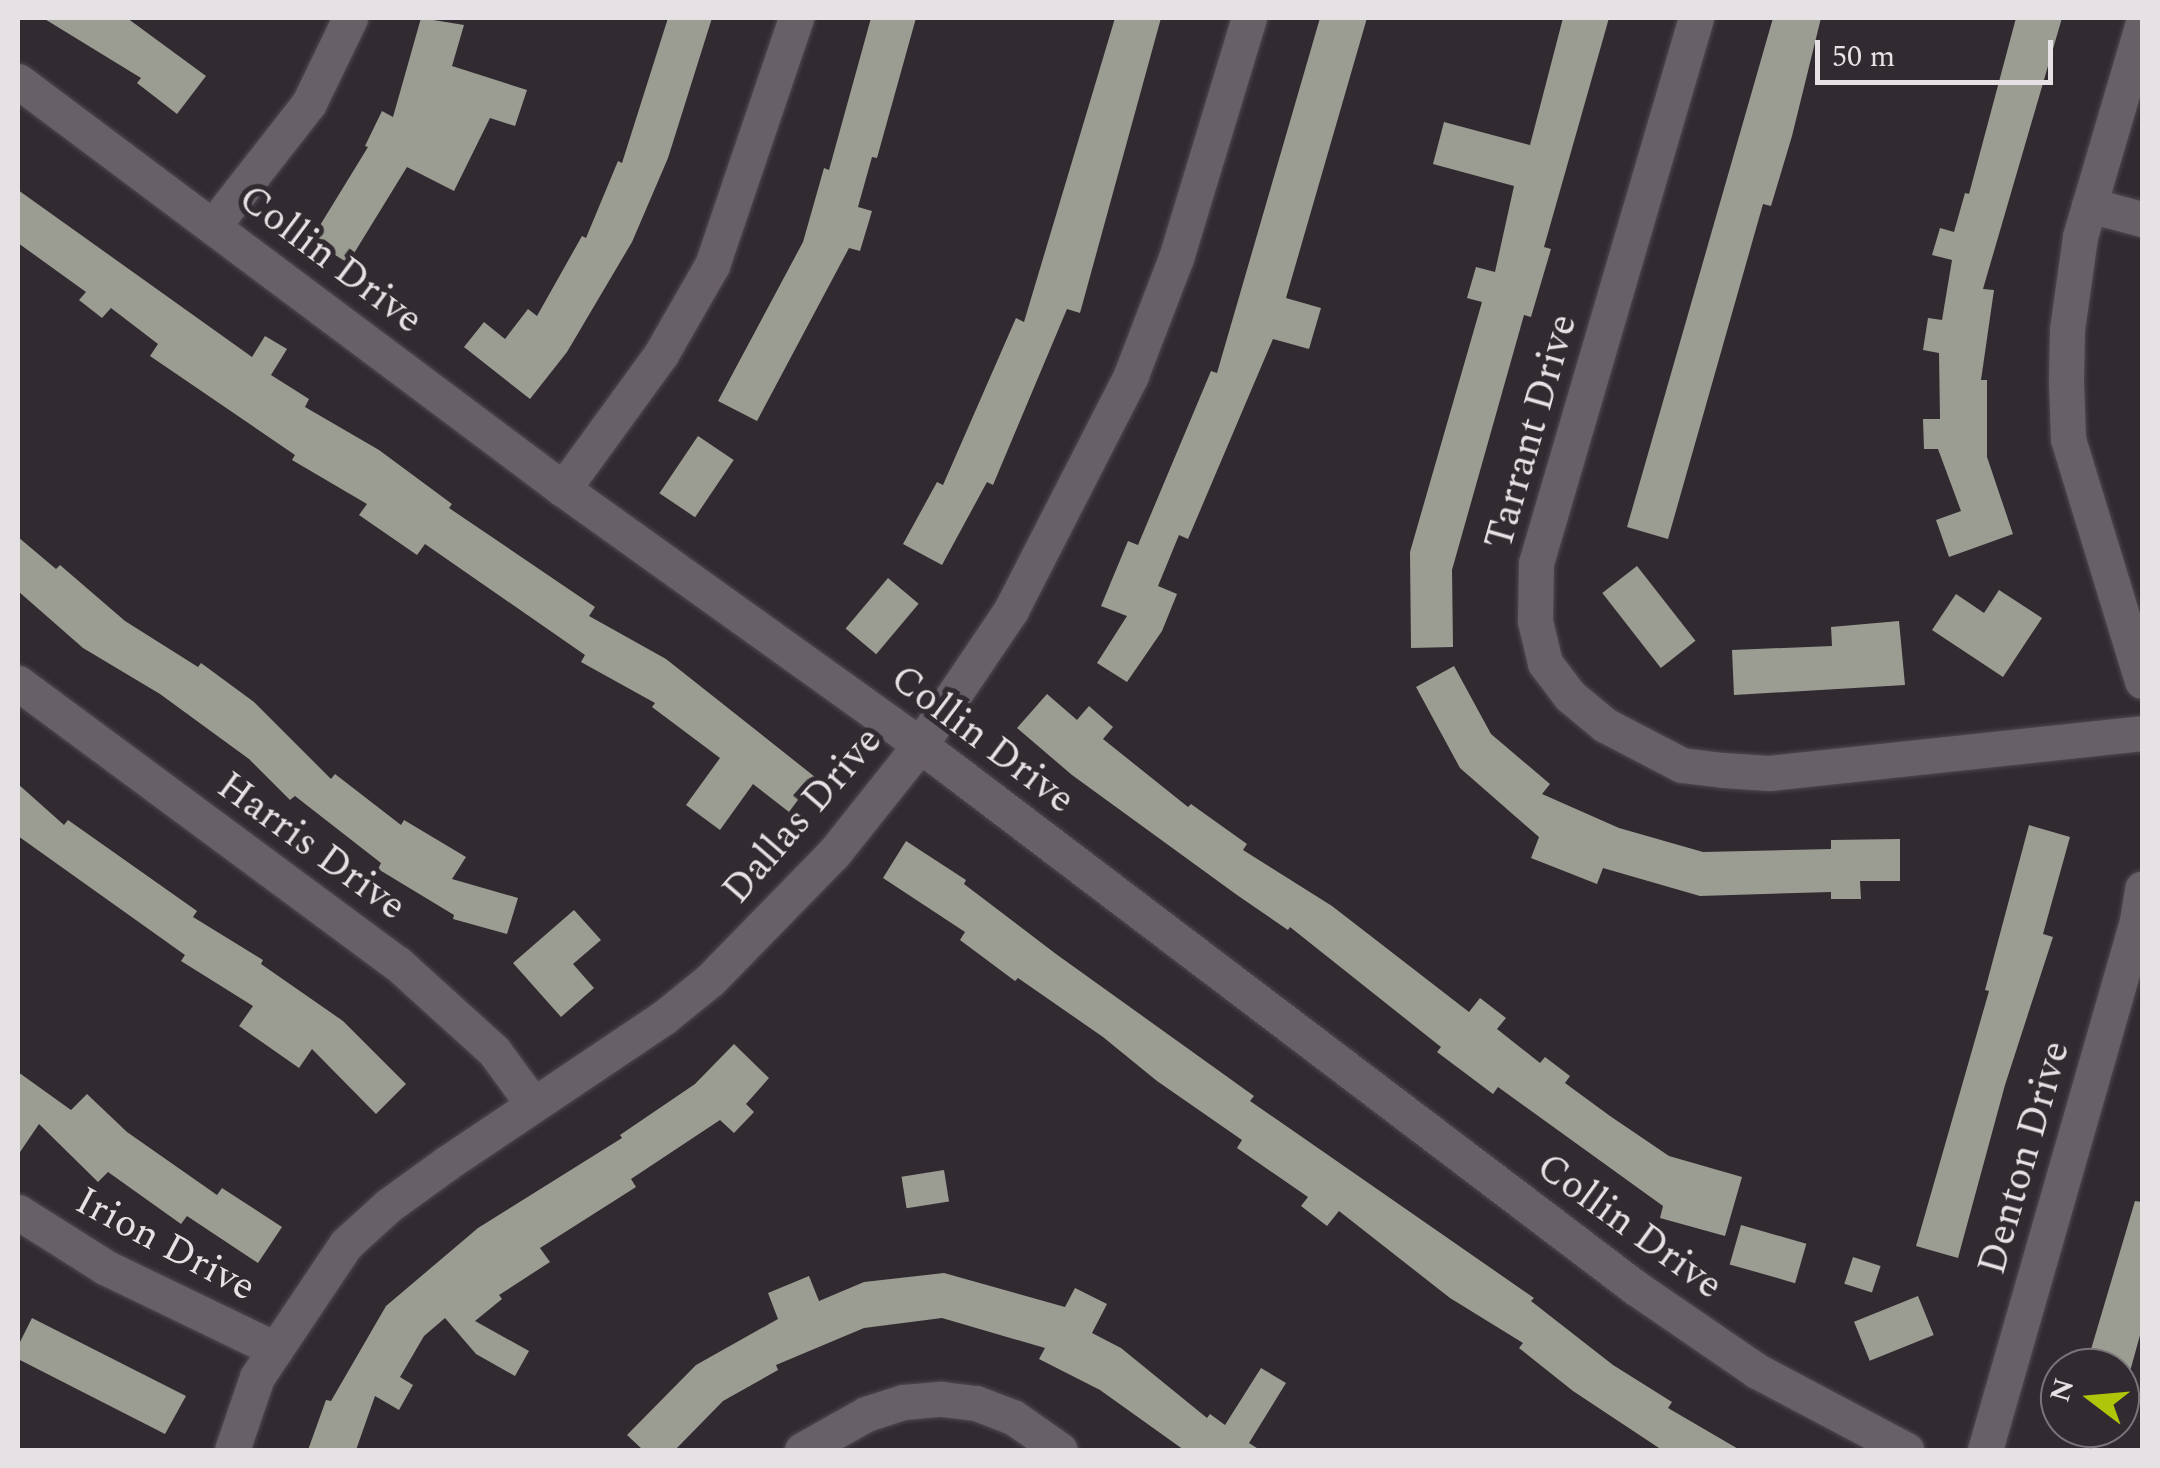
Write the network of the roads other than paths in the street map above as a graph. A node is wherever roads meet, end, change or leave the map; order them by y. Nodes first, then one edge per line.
1 (350, 18) edge
2 (796, 18) edge
3 (1249, 18) edge
4 (1696, 18) edge
5 (2142, 26) edge
6 (18, 81) edge
7 (2089, 205) junction
8 (2142, 220) edge
9 (214, 226) junction
10 (562, 489) junction
11 (2142, 680) edge
12 (18, 683) edge
13 (2142, 733) edge
14 (920, 745) junction
15 (2142, 888) edge
16 (532, 1103) junction
17 (18, 1212) edge
18 (275, 1348) junction
19 (232, 1450) edge
20 (802, 1450) edge
21 (1060, 1450) edge
22 (1906, 1450) edge
23 (1984, 1450) edge

1 - 9 street
2 - 10 street
3 - 14 street, Dallas Drive
4 - 13 street, Tarrant Drive
5 - 7 street
6 - 9 street, Collin Drive
7 - 8 street
7 - 11 street
9 - 10 street, Collin Drive
10 - 14 street, Collin Drive
12 - 16 street, Harris Drive
14 - 16 street, Dallas Drive
14 - 22 street, Collin Drive
15 - 23 street, Denton Drive
16 - 18 street, Dallas Drive
17 - 18 street, Irion Drive
18 - 19 street, Dallas Drive
20 - 21 street

